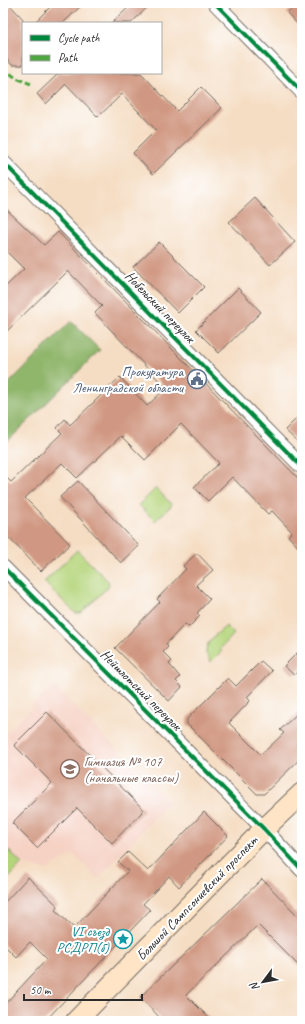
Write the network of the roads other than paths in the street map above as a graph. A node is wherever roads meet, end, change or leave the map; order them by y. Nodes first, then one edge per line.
1 (215, 3) edge
2 (302, 92) edge
3 (3, 162) edge
4 (302, 467) edge
5 (3, 567) edge
6 (302, 793) edge
7 (264, 829) junction
8 (302, 870) edge
9 (76, 1021) edge

1 - 2 street
3 - 4 street, Нобельский переулок
5 - 7 street, Нейшлотский переулок
6 - 7 main road, Большой Сампсониевский проспект
7 - 8 street, Нейшлотский переулок
7 - 9 main road, Большой Сампсониевский проспект

